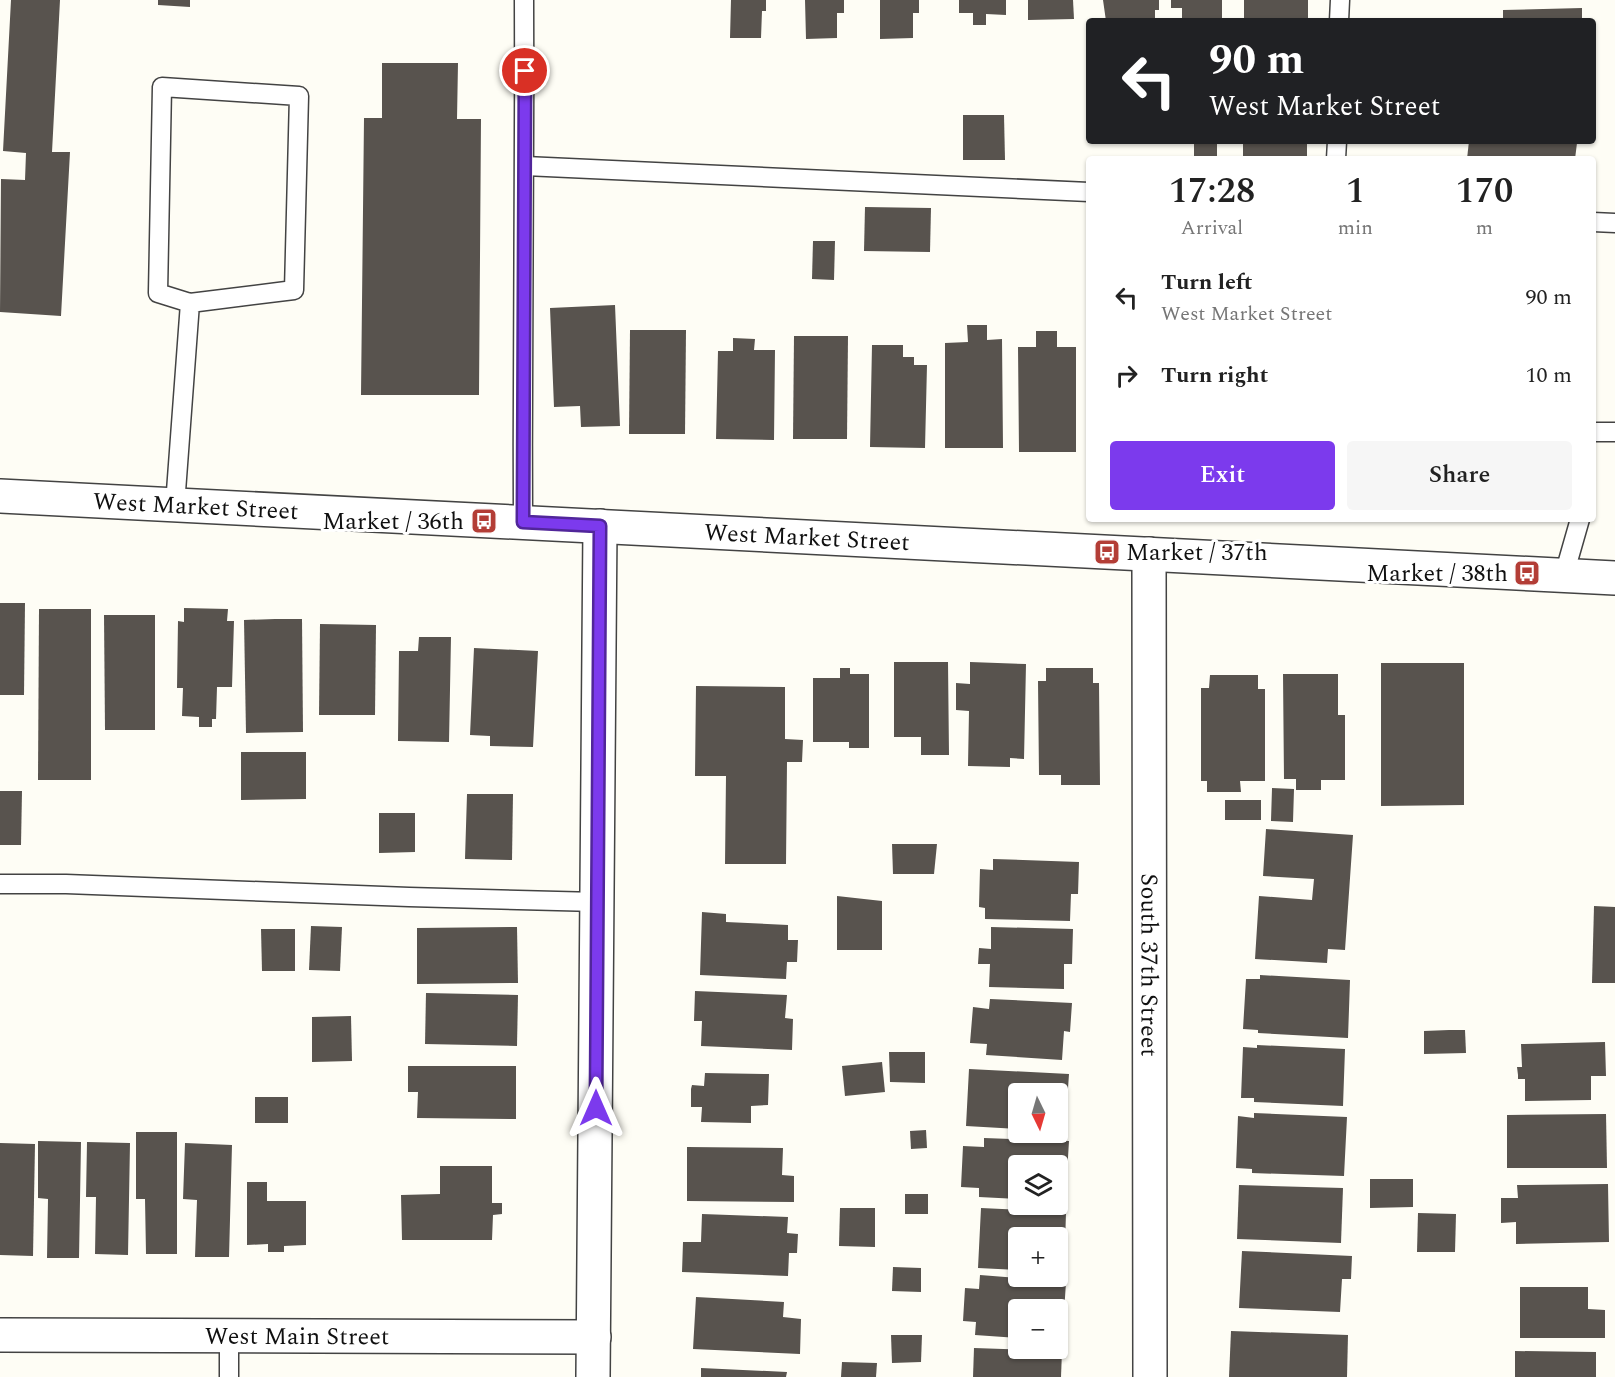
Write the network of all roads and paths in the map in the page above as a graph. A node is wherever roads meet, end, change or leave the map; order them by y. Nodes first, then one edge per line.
1 (524, 0) edge
2 (1340, 0) edge
3 (1339, 18) edge
4 (525, 166) junction
5 (1086, 192) edge
6 (1596, 222) edge
7 (1615, 223) edge
8 (190, 303) junction
9 (1596, 432) edge
10 (1615, 432) edge
11 (0, 496) edge
12 (175, 505) junction
13 (523, 522) junction
14 (1579, 522) edge
15 (600, 526) junction
16 (1149, 554) junction
17 (1564, 575) junction
18 (1615, 578) edge
19 (0, 884) edge
20 (597, 902) junction
21 (0, 1335) edge
22 (229, 1336) junction
23 (594, 1337) junction
24 (229, 1377) edge
25 (593, 1377) edge
26 (1150, 1377) edge

1 - 4 lane
2 - 3 lane
4 - 5 lane
4 - 13 lane
6 - 7 lane
8 - 8 lane
8 - 12 lane
9 - 10 lane
11 - 12 street, West Market Street
12 - 13 street, West Market Street
13 - 15 street, West Market Street
14 - 17 lane
15 - 16 street, West Market Street
15 - 20 street
16 - 17 street, West Market Street
16 - 26 street, South 37th Street
17 - 18 street, West Market Street
19 - 20 lane
20 - 23 street
21 - 22 street, West Main Street
22 - 23 street, West Main Street
22 - 24 lane
23 - 25 street

